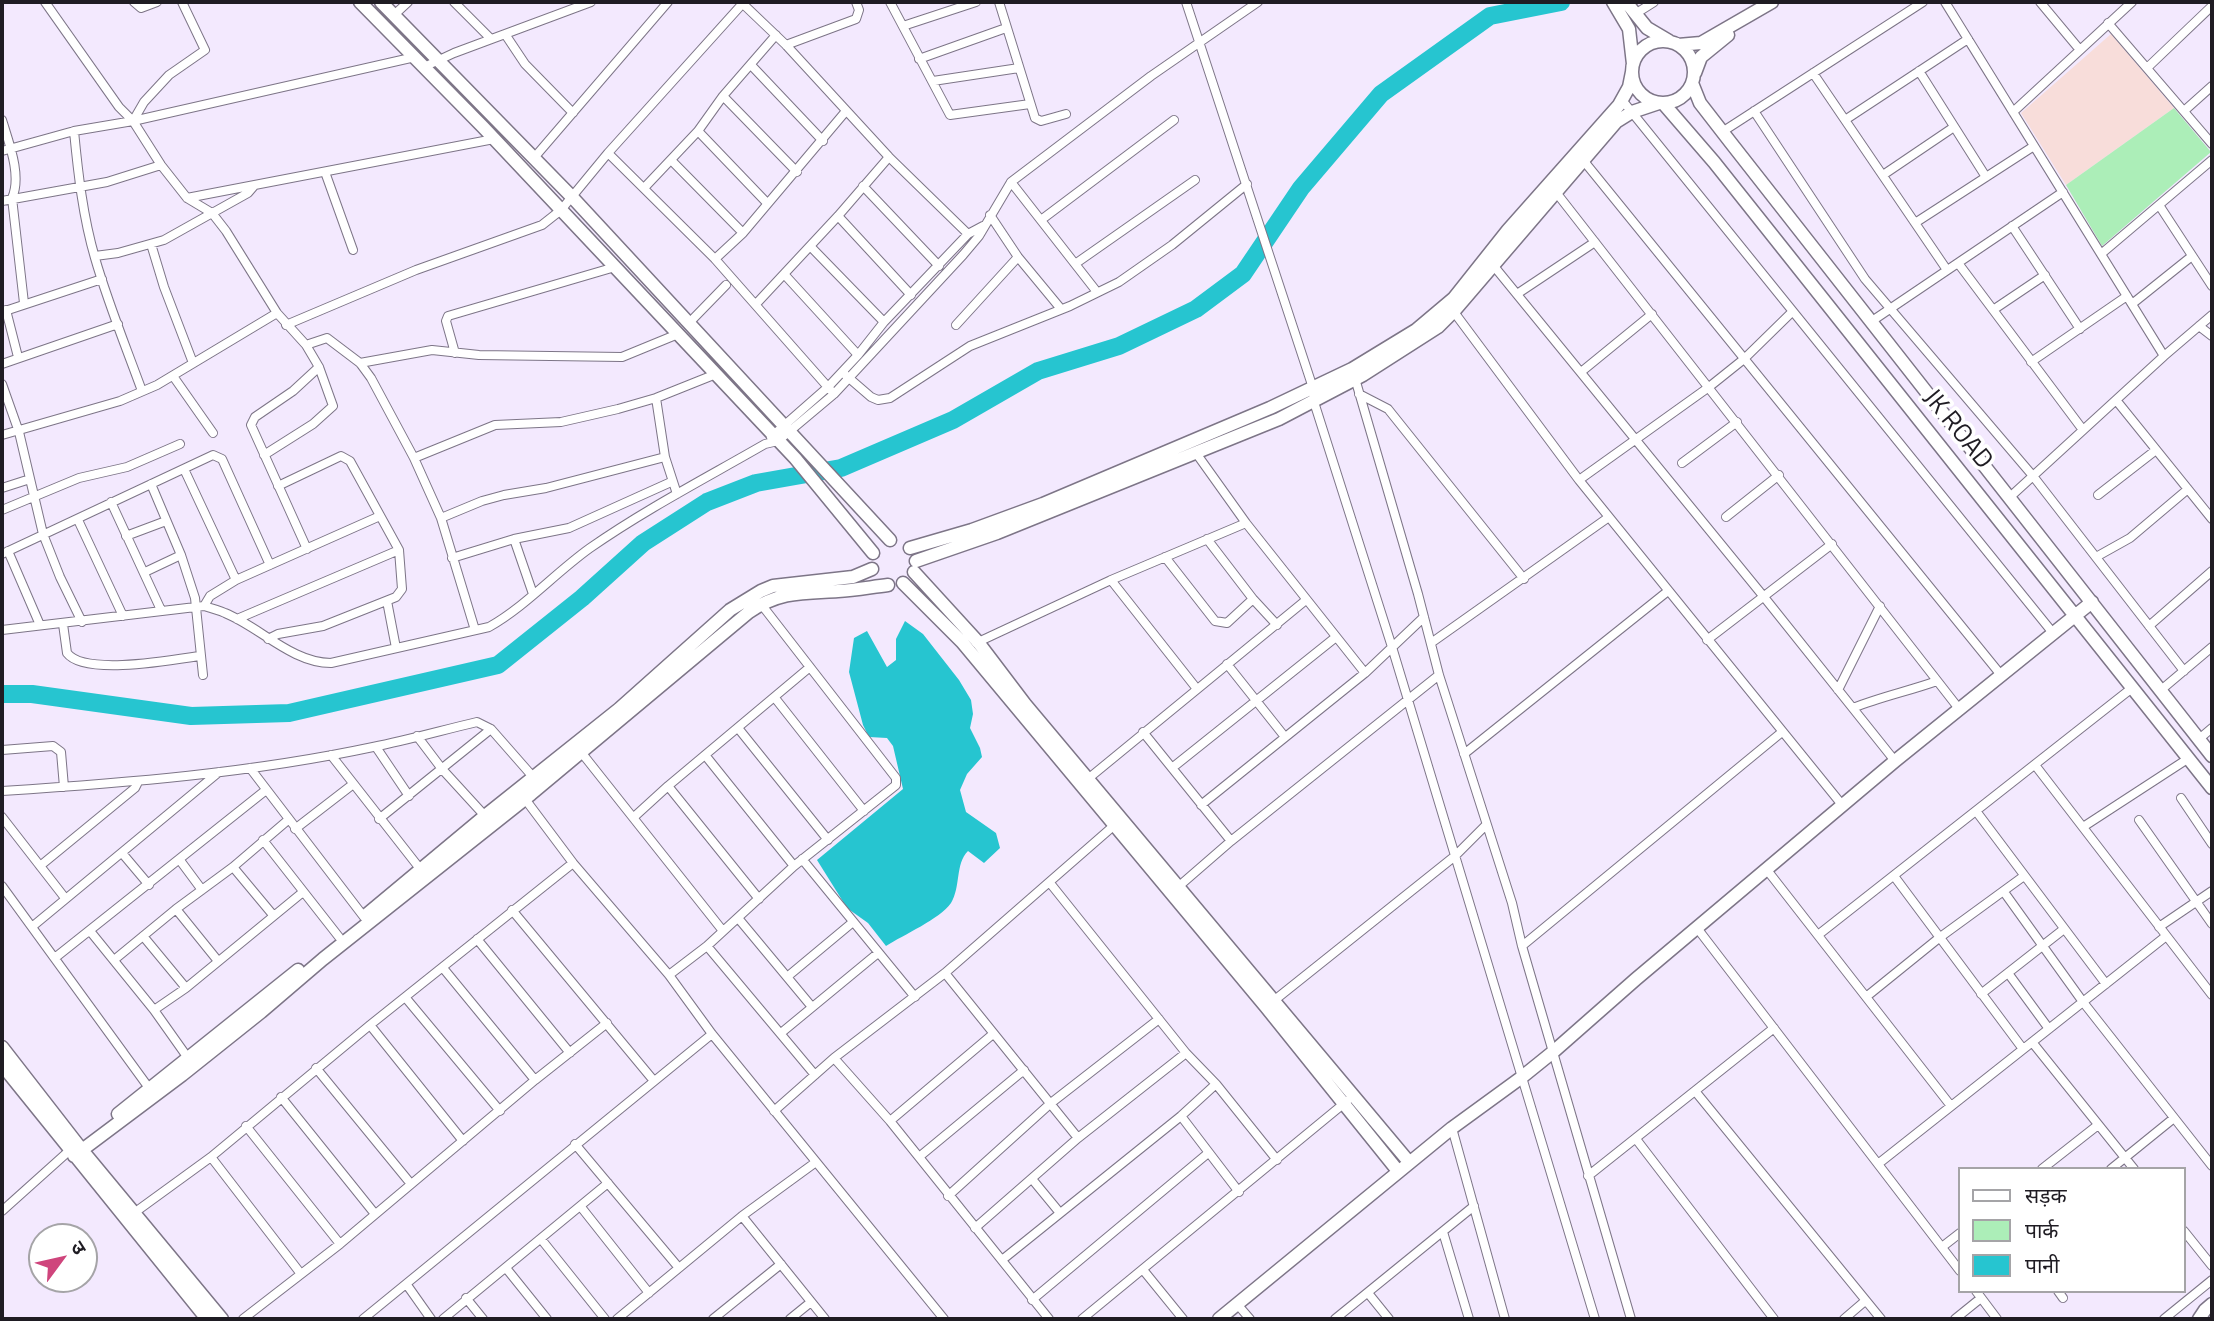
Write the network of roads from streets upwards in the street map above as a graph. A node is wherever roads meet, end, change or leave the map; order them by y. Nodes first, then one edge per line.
1 (45, 2) edge
2 (134, 2) edge
3 (157, 2) edge
4 (182, 2) edge
5 (360, 2) edge
6 (381, 2) edge
7 (408, 2) edge
8 (591, 2) edge
9 (668, 2) edge
10 (742, 2) edge
11 (856, 2) edge
12 (890, 2) edge
13 (976, 2) edge
14 (999, 2) edge
15 (1186, 2) edge
16 (1258, 2) edge
17 (1613, 2) edge
18 (1626, 2) edge
19 (1654, 2) edge
20 (1923, 2) edge
21 (1945, 2) edge
22 (2040, 2) edge
23 (2132, 2) edge
24 (458, 3) edge
25 (2212, 4) edge
26 (961, 5) edge
27 (1767, 5) edge
28 (1634, 14) junction
29 (394, 15) junction
30 (2108, 23) junction
31 (903, 26) junction
32 (1006, 29) junction
33 (505, 34) junction
34 (776, 35) junction
35 (491, 39) junction
36 (1968, 39) junction
37 (1199, 43) junction
38 (1676, 44) junction
39 (786, 45) junction
40 (2080, 50) junction
41 (919, 59) junction
42 (438, 60) junction
43 (419, 62) junction
44 (751, 65) junction
45 (1019, 68) junction
46 (1633, 68) junction
47 (2147, 68) junction
48 (1919, 71) junction
49 (1813, 73) junction
50 (1693, 80) junction
51 (933, 81) junction
52 (2212, 86) edge
53 (723, 96) junction
54 (1622, 100) junction
55 (1661, 103) junction
56 (1030, 104) junction
57 (846, 111) junction
58 (1754, 111) junction
59 (2184, 111) junction
60 (1632, 112) junction
61 (2013, 112) junction
62 (573, 113) junction
63 (1066, 114) dead end
64 (2, 120) edge
65 (1174, 120) dead end
66 (1845, 120) junction
67 (133, 121) junction
68 (1954, 127) junction
69 (74, 131) junction
70 (698, 131) junction
71 (1722, 132) junction
72 (494, 139) junction
73 (822, 141) junction
74 (2212, 144) edge
75 (2034, 146) junction
76 (6, 151) edge
77 (608, 153) junction
78 (889, 157) junction
79 (533, 159) junction
80 (671, 160) junction
81 (1583, 160) junction
82 (2212, 160) edge
83 (161, 165) junction
84 (325, 172) junction
85 (797, 172) junction
86 (1882, 175) junction
87 (1986, 177) junction
88 (1195, 180) dead end
89 (1011, 182) junction
90 (1247, 184) junction
91 (80, 186) junction
92 (254, 186) junction
93 (863, 186) junction
94 (645, 187) junction
95 (1555, 191) junction
96 (2063, 192) junction
97 (572, 197) junction
98 (12, 198) junction
99 (187, 198) junction
100 (2, 201) edge
101 (767, 203) junction
102 (2159, 205) junction
103 (561, 210) junction
104 (212, 213) junction
105 (990, 215) junction
106 (838, 216) junction
107 (1041, 220) junction
108 (1915, 223) junction
109 (983, 226) junction
110 (2012, 226) junction
111 (743, 233) junction
112 (968, 234) junction
113 (1595, 242) junction
114 (151, 244) junction
115 (810, 246) junction
116 (353, 250) dead end
117 (2101, 254) junction
118 (94, 256) junction
119 (2192, 256) junction
120 (1018, 257) junction
121 (715, 259) junction
122 (1958, 263) junction
123 (1075, 264) junction
124 (1493, 265) junction
125 (939, 266) junction
126 (615, 267) junction
127 (1947, 270) junction
128 (784, 274) junction
129 (2045, 275) junction
130 (102, 279) junction
131 (726, 285) dead end
132 (2212, 286) edge
133 (1097, 292) junction
134 (1517, 294) junction
135 (911, 295) junction
136 (2130, 300) junction
137 (24, 303) junction
138 (755, 304) junction
139 (1451, 307) junction
140 (1061, 309) junction
141 (1891, 309) junction
142 (1993, 310) junction
143 (4, 311) edge
144 (1792, 312) junction
145 (277, 313) junction
146 (1652, 314) junction
147 (2212, 315) edge
148 (683, 319) junction
149 (1872, 321) junction
150 (884, 322) junction
151 (118, 324) junction
152 (286, 325) junction
153 (956, 325) dead end
154 (2199, 326) junction
155 (2080, 328) junction
156 (678, 334) junction
157 (2212, 336) edge
158 (306, 345) junction
159 (455, 353) junction
160 (858, 355) junction
161 (2164, 356) junction
162 (18, 357) junction
163 (1744, 359) junction
164 (2031, 362) junction
165 (193, 363) junction
166 (360, 363) junction
167 (2, 364) edge
168 (319, 367) junction
169 (842, 372) junction
170 (1581, 372) junction
171 (716, 374) junction
172 (1353, 374) junction
173 (173, 376) junction
174 (849, 379) junction
175 (2, 384) edge
176 (1709, 387) junction
177 (1313, 388) junction
178 (142, 390) junction
179 (831, 390) junction
180 (1359, 394) junction
181 (656, 398) junction
182 (2116, 400) junction
183 (1314, 402) junction
184 (1737, 422) junction
185 (786, 428) junction
186 (2083, 430) junction
187 (19, 432) junction
188 (213, 433) dead end
189 (2, 435) edge
190 (1635, 438) junction
191 (772, 440) junction
192 (180, 444) dead end
193 (2156, 450) junction
194 (800, 453) junction
195 (1196, 453) junction
196 (264, 455) junction
197 (665, 457) junction
198 (414, 458) junction
199 (1682, 463) dead end
200 (184, 469) junction
201 (1779, 475) junction
202 (2033, 476) junction
203 (30, 479) junction
204 (1578, 480) junction
205 (671, 482) junction
206 (152, 484) junction
207 (278, 486) junction
208 (2, 488) edge
209 (2188, 489) junction
210 (677, 494) junction
211 (35, 495) junction
212 (2098, 495) dead end
213 (2010, 497) junction
214 (111, 502) junction
215 (2, 510) edge
216 (380, 516) junction
217 (1609, 517) junction
218 (1726, 517) dead end
219 (441, 518) junction
220 (2212, 519) edge
221 (78, 520) junction
222 (166, 521) junction
223 (1245, 523) junction
224 (43, 534) junction
225 (126, 536) junction
226 (514, 539) junction
227 (1207, 539) junction
228 (890, 540) junction
229 (1832, 544) junction
230 (910, 548) junction
231 (307, 550) junction
232 (399, 550) junction
233 (5, 552) edge
234 (873, 553) junction
235 (181, 555) junction
236 (1165, 557) junction
237 (2096, 557) junction
238 (452, 558) junction
239 (270, 565) junction
240 (915, 567) junction
241 (872, 569) junction
242 (2212, 571) edge
243 (145, 572) junction
244 (1524, 579) junction
245 (236, 580) junction
246 (1111, 580) junction
247 (903, 583) junction
248 (888, 585) junction
249 (1668, 591) junction
250 (533, 594) junction
251 (1764, 597) junction
252 (1253, 599) junction
253 (1306, 600) junction
254 (387, 601) junction
255 (2092, 602) junction
256 (761, 604) junction
257 (1880, 606) junction
258 (200, 607) junction
259 (161, 610) junction
260 (123, 616) junction
261 (2074, 616) junction
262 (1424, 617) junction
263 (237, 619) junction
264 (82, 622) junction
265 (63, 624) junction
266 (40, 625) junction
267 (1277, 625) junction
268 (2149, 626) junction
269 (2, 629) edge
270 (475, 630) junction
271 (2053, 633) junction
272 (1336, 637) junction
273 (268, 639) junction
274 (1707, 640) junction
275 (1432, 643) junction
276 (972, 645) junction
277 (1392, 647) junction
278 (2212, 647) edge
279 (396, 648) junction
280 (199, 656) junction
281 (1227, 664) junction
282 (810, 667) junction
283 (2185, 671) junction
284 (1366, 673) junction
285 (202, 675) dead end
286 (1439, 675) junction
287 (2001, 676) junction
288 (1937, 681) junction
289 (2132, 688) junction
290 (1197, 689) junction
291 (1838, 690) junction
292 (2161, 690) junction
293 (775, 698) junction
294 (1407, 700) junction
295 (1257, 701) junction
296 (1853, 708) junction
297 (1959, 710) junction
298 (738, 728) junction
299 (491, 729) junction
300 (2212, 729) edge
301 (1143, 732) junction
302 (1782, 732) junction
303 (417, 736) junction
304 (1285, 737) junction
305 (2199, 739) junction
306 (376, 747) junction
307 (2, 750) edge
308 (581, 752) junction
309 (1465, 754) junction
310 (331, 755) junction
311 (705, 755) junction
312 (2212, 756) edge
313 (2189, 758) junction
314 (1895, 761) junction
315 (2035, 765) junction
316 (250, 768) junction
317 (1172, 768) junction
318 (442, 769) junction
319 (219, 772) junction
320 (534, 778) junction
321 (1089, 778) junction
322 (138, 782) junction
323 (352, 785) junction
324 (668, 786) junction
325 (64, 787) junction
326 (2212, 788) edge
327 (265, 790) junction
328 (2, 791) edge
329 (409, 796) junction
330 (2181, 798) dead end
331 (525, 799) junction
332 (1201, 804) junction
333 (1843, 806) junction
334 (864, 811) junction
335 (1976, 811) junction
336 (485, 816) junction
337 (2, 817) edge
338 (634, 817) junction
339 (379, 819) junction
340 (288, 820) junction
341 (2139, 821) dead end
342 (1118, 822) junction
343 (1486, 825) junction
344 (2083, 827) junction
345 (295, 829) junction
346 (263, 840) junction
347 (828, 840) junction
348 (1231, 841) junction
349 (2212, 844) edge
350 (122, 853) junction
351 (1455, 856) junction
352 (179, 859) junction
353 (802, 859) junction
354 (573, 863) junction
355 (40, 866) junction
356 (794, 866) junction
357 (233, 867) junction
358 (421, 870) junction
359 (1767, 870) junction
360 (1894, 876) junction
361 (2024, 876) junction
362 (1050, 883) junction
363 (149, 885) junction
364 (2, 886) edge
365 (1178, 887) junction
366 (202, 890) junction
367 (2004, 891) junction
368 (2212, 891) edge
369 (303, 892) junction
370 (65, 898) junction
371 (759, 899) junction
372 (2196, 901) junction
373 (176, 909) junction
374 (512, 910) junction
375 (273, 915) junction
376 (364, 917) junction
377 (738, 918) junction
378 (853, 922) junction
379 (2212, 923) edge
380 (33, 926) junction
381 (2159, 927) junction
382 (1697, 928) junction
383 (2064, 929) junction
384 (723, 930) junction
385 (90, 931) junction
386 (143, 936) junction
387 (1818, 936) junction
388 (339, 937) junction
389 (2165, 937) junction
390 (1939, 938) junction
391 (477, 939) junction
392 (2042, 945) junction
393 (707, 946) junction
394 (1522, 946) junction
395 (878, 953) junction
396 (56, 957) junction
397 (114, 960) junction
398 (218, 961) junction
399 (443, 968) junction
400 (945, 973) junction
401 (2008, 973) junction
402 (669, 975) junction
403 (788, 976) junction
404 (2106, 984) junction
405 (186, 988) junction
406 (1981, 994) junction
407 (2212, 995) edge
408 (405, 997) junction
409 (915, 997) junction
410 (1866, 997) junction
411 (2083, 1002) junction
412 (1270, 1004) junction
413 (812, 1007) junction
414 (154, 1010) junction
415 (1158, 1019) junction
416 (607, 1023) junction
417 (370, 1025) junction
418 (1774, 1028) junction
419 (2049, 1029) junction
420 (781, 1032) junction
421 (712, 1034) junction
422 (993, 1034) junction
423 (2032, 1042) junction
424 (2, 1047) edge
425 (2023, 1049) junction
426 (1553, 1052) junction
427 (570, 1053) junction
428 (1186, 1054) junction
429 (188, 1058) junction
430 (834, 1058) junction
431 (2, 1065) edge
432 (316, 1068) junction
433 (1024, 1070) junction
434 (815, 1075) junction
435 (1522, 1077) junction
436 (535, 1080) junction
437 (654, 1081) junction
438 (1216, 1084) junction
439 (149, 1088) junction
440 (1695, 1091) junction
441 (281, 1097) junction
442 (1348, 1101) junction
443 (1051, 1103) junction
444 (1951, 1106) junction
445 (500, 1111) junction
446 (775, 1111) junction
447 (1181, 1116) junction
448 (2174, 1118) junction
449 (890, 1121) junction
450 (2098, 1125) junction
451 (246, 1126) junction
452 (1452, 1128) junction
453 (1078, 1138) junction
454 (1636, 1139) junction
455 (463, 1141) junction
456 (575, 1144) junction
457 (76, 1150) junction
458 (1207, 1154) junction
459 (211, 1157) junction
460 (919, 1157) junction
461 (2125, 1158) junction
462 (1277, 1160) junction
463 (816, 1162) junction
464 (1409, 1162) junction
465 (1878, 1164) junction
466 (2212, 1166) edge
467 (2045, 1167) edge
468 (2114, 1167) edge
469 (2132, 1167) edge
470 (1398, 1171) junction
471 (1588, 1175) junction
472 (1032, 1179) junction
473 (608, 1183) junction
474 (411, 1184) junction
475 (1239, 1192) junction
476 (948, 1196) junction
477 (1474, 1206) junction
478 (581, 1207) junction
479 (2, 1211) edge
480 (134, 1213) junction
481 (1060, 1213) junction
482 (374, 1214) junction
483 (742, 1216) junction
484 (975, 1228) junction
485 (1443, 1232) junction
486 (2186, 1234) edge
487 (1958, 1235) edge
488 (541, 1240) junction
489 (340, 1244) junction
490 (1942, 1247) junction
491 (1002, 1260) junction
492 (781, 1265) junction
493 (2212, 1266) edge
494 (506, 1268) junction
495 (678, 1268) junction
496 (1958, 1268) edge
497 (1144, 1271) junction
498 (301, 1274) junction
499 (2212, 1280) edge
500 (407, 1285) junction
501 (649, 1293) junction
502 (1368, 1293) junction
503 (1978, 1294) edge
504 (466, 1298) junction
505 (1032, 1300) junction
506 (1866, 1301) junction
507 (811, 1302) junction
508 (1237, 1304) junction
509 (2212, 1304) edge
510 (207, 1319) edge
511 (222, 1319) edge
512 (243, 1319) edge
513 (363, 1319) edge
514 (431, 1319) edge
515 (443, 1319) edge
516 (483, 1319) edge
517 (547, 1319) edge
518 (605, 1319) edge
519 (617, 1319) edge
520 (713, 1319) edge
521 (790, 1319) edge
522 (825, 1319) edge
523 (944, 1319) edge
524 (1049, 1319) edge
525 (1082, 1319) edge
526 (1184, 1319) edge
527 (1219, 1319) edge
528 (1250, 1319) edge
529 (1335, 1319) edge
530 (1389, 1319) edge
531 (1469, 1319) edge
532 (1505, 1319) edge
533 (1595, 1319) edge
534 (1631, 1319) edge
535 (1774, 1319) edge
536 (1844, 1319) edge
537 (1881, 1319) edge
538 (1955, 1319) edge
539 (1997, 1319) edge
540 (2164, 1319) edge
541 (2199, 1319) edge

1 - 67 street
2 - 3 street
4 - 67 street
5 - 43 street
6 - 29 street
7 - 29 street
8 - 33 street
9 - 62 street
10 - 34 street
10 - 77 street
11 - 39 street
12 - 31 street
13 - 26 street
14 - 32 street
15 - 37 street
16 - 37 street
17 - 46 street
18 - 28 street
19 - 28 street
20 - 49 street
21 - 36 street
22 - 40 street
23 - 30 street
24 - 35 street
25 - 47 street
26 - 31 street
27 - 38 street
27 - 50 street
28 - 38 street
29 - 42 street
30 - 40 street
30 - 47 street
31 - 41 street
32 - 41 street
32 - 45 street
33 - 35 street
33 - 62 street
34 - 39 street
34 - 44 street
35 - 42 street
36 - 48 street
36 - 61 street
37 - 89 street
37 - 90 street
38 - 46 street
38 - 50 street
39 - 57 street
40 - 61 street
41 - 51 street
42 - 43 street
42 - 79 street
43 - 67 street
43 - 72 street
44 - 53 street
44 - 73 street
45 - 51 street
45 - 56 street
46 - 54 street
46 - 55 street
47 - 59 street
48 - 66 street
48 - 68 street
49 - 58 street
49 - 66 street
50 - 55 street
50 - 71 street, JK ROAD
51 - 56 street
52 - 59 street
53 - 70 street
53 - 85 street
54 - 60 street
54 - 139 street
55 - 60 street
55 - 261 street, JK ROAD
56 - 63 street
57 - 73 street
57 - 78 street
58 - 71 street
58 - 141 street
59 - 74 street
60 - 81 street
60 - 144 street
61 - 75 street
62 - 79 street
64 - 76 street
65 - 107 street
66 - 86 street
67 - 69 street
67 - 83 street
68 - 86 street
68 - 87 street
69 - 76 street
69 - 91 street
70 - 80 street
70 - 101 street
71 - 149 street, JK ROAD
72 - 84 street
72 - 103 street
73 - 85 street
75 - 87 street
75 - 96 street
76 - 98 street
77 - 94 street
77 - 97 street
78 - 93 street
78 - 112 street
79 - 97 street
80 - 94 street
80 - 111 street
81 - 95 street
81 - 163 street
82 - 102 street
83 - 91 street
83 - 99 street
84 - 92 street
84 - 116 street
85 - 101 street
86 - 108 street
87 - 108 street
88 - 123 street
89 - 105 street
89 - 107 street
90 - 133 street
90 - 177 street
91 - 98 street
91 - 118 street
92 - 99 street
92 - 104 street
93 - 106 street
93 - 125 street
94 - 121 street
95 - 113 street
95 - 124 street
96 - 110 street
96 - 117 street
97 - 103 street
97 - 148 street
98 - 100 street
98 - 137 street
99 - 104 street
101 - 111 street
102 - 117 street
102 - 119 street
103 - 126 street
103 - 152 street
104 - 114 street
104 - 145 street
105 - 109 street
105 - 120 street
106 - 115 street
106 - 135 street
107 - 123 street
108 - 127 street
109 - 112 street
109 - 174 street
110 - 122 street
110 - 129 street
111 - 121 street
112 - 125 street
113 - 134 street
113 - 146 street
114 - 118 street
114 - 165 street
115 - 128 street
115 - 150 street
117 - 136 street
118 - 130 street
119 - 132 street
119 - 136 street
120 - 140 street
120 - 153 street
121 - 138 street
122 - 127 street
122 - 142 street
123 - 133 street
124 - 134 street
124 - 139 street
125 - 135 street
126 - 156 street
126 - 159 street
127 - 141 street
128 - 138 street
128 - 160 street
129 - 142 street
129 - 155 street
130 - 137 street
130 - 151 street
131 - 148 street
133 - 140 street
134 - 170 street
135 - 150 street
136 - 155 street
136 - 161 street
137 - 143 street
138 - 179 street
139 - 172 street
139 - 204 street
140 - 174 street
141 - 149 street
141 - 202 street
142 - 164 street
143 - 162 street
144 - 163 street
144 - 271 street
145 - 152 street
145 - 165 street
146 - 170 street
146 - 176 street
147 - 154 street
148 - 185 street
149 - 213 street, JK ROAD
150 - 160 street
151 - 162 street
151 - 178 street
152 - 158 street
154 - 157 street
154 - 161 street
155 - 164 street
156 - 159 street
156 - 171 street
158 - 166 street
158 - 168 street
159 - 166 street
160 - 169 street
161 - 182 street
162 - 167 street
163 - 176 street
163 - 287 street
164 - 186 street
165 - 173 street
166 - 198 street
168 - 196 street
168 - 196 street
169 - 174 street
169 - 179 street
170 - 190 street
171 - 181 street
171 - 191 street
172 - 177 street
172 - 180 street
172 - 183 street
173 - 178 street
173 - 188 street
174 - 179 street
175 - 187 street
176 - 184 street
176 - 190 street
177 - 183 street
177 - 230 street
178 - 187 street
179 - 185 street
180 - 244 street
180 - 262 street
181 - 197 street
181 - 198 street
182 - 186 street
182 - 193 street
183 - 195 street
183 - 277 street
184 - 199 street
184 - 201 street
185 - 191 street
185 - 194 street
186 - 202 street
187 - 189 street
187 - 203 street
190 - 204 street
190 - 251 street
191 - 194 street
191 - 210 street
192 - 211 street
193 - 209 street
193 - 212 street
194 - 228 street
194 - 234 street
195 - 223 street
195 - 240 street
196 - 207 street
197 - 205 street
197 - 219 street
198 - 219 street
200 - 206 street
200 - 239 street
200 - 245 street
201 - 218 street
201 - 229 street
202 - 213 street
202 - 237 street
203 - 208 street
203 - 211 street
204 - 217 street
205 - 210 street
205 - 226 street
206 - 214 street
206 - 222 street
207 - 216 street
207 - 231 street
209 - 220 street
209 - 237 street
210 - 250 street
211 - 215 street
211 - 224 street
213 - 255 street, JK ROAD
214 - 221 street
214 - 225 street
216 - 231 street
216 - 232 street
217 - 244 street
217 - 249 street
219 - 238 street
221 - 224 street
221 - 260 street
222 - 225 street
222 - 235 street
223 - 227 street
223 - 253 street
224 - 233 street
224 - 264 street
225 - 243 street
226 - 238 street
226 - 250 street
227 - 236 street
227 - 252 street
228 - 230 street
228 - 234 street
229 - 251 street
229 - 257 street
230 - 240 street
231 - 239 street
232 - 254 street
232 - 263 street
233 - 266 street
234 - 241 street
235 - 243 street
235 - 258 street
236 - 246 street
236 - 252 street
237 - 268 street
238 - 270 street
239 - 245 street
240 - 247 street
240 - 276 street
241 - 248 street
241 - 320 street
242 - 268 street
243 - 259 street
244 - 275 street
245 - 258 street
246 - 276 street
246 - 290 street
247 - 248 street
247 - 276 street
248 - 256 street
249 - 274 street
249 - 309 street
250 - 270 street
251 - 274 street
251 - 291 street
252 - 267 street
253 - 267 street
253 - 272 street
254 - 273 street
254 - 279 street
255 - 261 street
255 - 292 street, JK ROAD
256 - 282 street
256 - 308 street
257 - 288 street
257 - 291 street
258 - 259 street
258 - 263 street
258 - 280 street
259 - 260 street
260 - 264 street
261 - 271 street
261 - 289 street, JK ROAD
262 - 275 street
262 - 277 street
263 - 273 street
264 - 265 street
265 - 266 street
265 - 280 street
266 - 269 street
267 - 281 street
268 - 283 street
270 - 279 street
271 - 287 street
272 - 284 street
272 - 295 street
273 - 279 street
274 - 302 street
275 - 286 street
276 - 321 street
276 - 342 street
277 - 284 street
277 - 294 street
278 - 283 street
280 - 285 street
281 - 290 street
281 - 295 street
282 - 293 street
282 - 334 street
283 - 292 street
284 - 304 street
286 - 294 street
286 - 309 street
287 - 297 street
288 - 296 street
288 - 297 street
289 - 313 street, JK ROAD
289 - 315 street
290 - 301 street
291 - 296 street
292 - 305 street, JK ROAD
293 - 298 street
293 - 334 street
294 - 348 street
294 - 351 street
295 - 304 street
295 - 317 street
296 - 314 street
297 - 314 street
298 - 311 street
298 - 347 street
299 - 303 street
299 - 318 street
299 - 320 street
300 - 305 street
301 - 317 street
301 - 321 street
302 - 333 street
302 - 394 street
303 - 306 street
303 - 318 street
304 - 332 street
305 - 312 street, JK ROAD
306 - 310 street
306 - 329 street
307 - 325 street
308 - 331 street
308 - 338 street
309 - 343 street
310 - 316 street
310 - 323 street
311 - 324 street
311 - 356 street
313 - 326 street, JK ROAD
313 - 344 street
314 - 333 street
315 - 335 street
315 - 344 street
316 - 319 street
316 - 327 street
317 - 332 street
318 - 329 street
318 - 336 street
319 - 322 street
319 - 350 street
320 - 336 street
321 - 342 street
322 - 325 street
322 - 355 street
323 - 339 street
323 - 345 street
324 - 338 street
324 - 371 street
325 - 328 street
327 - 340 street
327 - 352 street
329 - 339 street
330 - 349 street
331 - 354 street
331 - 457 street
332 - 348 street
333 - 359 street
334 - 347 street
335 - 360 street
335 - 361 street
336 - 358 street
337 - 355 street
338 - 384 street
339 - 358 street
340 - 345 street
340 - 346 street
341 - 372 street
342 - 362 street
342 - 365 street
342 - 412 street
343 - 351 street
343 - 394 street
344 - 381 street
345 - 376 street
346 - 357 street
346 - 369 street
347 - 353 street
348 - 365 street
350 - 363 street
350 - 370 street
351 - 412 street
351 - 435 street
352 - 363 street
352 - 366 street
353 - 356 street
353 - 378 street
354 - 374 street
354 - 402 street
355 - 370 street
356 - 371 street
357 - 366 street
357 - 375 street
358 - 376 street
359 - 382 street
359 - 387 street
360 - 387 street
360 - 390 street
361 - 367 street
361 - 383 street
362 - 400 street
362 - 415 street
363 - 385 street
364 - 380 street
365 - 412 street
366 - 373 street
367 - 390 street
367 - 392 street
368 - 372 street
369 - 375 street
369 - 388 street
370 - 380 street
371 - 377 street
372 - 379 street
372 - 381 street
373 - 386 street
373 - 398 street
374 - 391 street
374 - 416 street
375 - 398 street
376 - 388 street
377 - 384 street
377 - 403 street
378 - 395 street
378 - 403 street
380 - 396 street
381 - 389 street
382 - 418 street
382 - 426 street
383 - 392 street
383 - 404 street
384 - 393 street
385 - 396 street
385 - 397 street
386 - 397 street
386 - 405 street
387 - 410 street
388 - 429 street
389 - 404 street
389 - 407 street
390 - 406 street
390 - 410 street
391 - 399 street
391 - 427 street
392 - 401 street
392 - 411 street
393 - 402 street
393 - 420 street
394 - 426 street
395 - 409 street
395 - 413 street
396 - 439 street
397 - 414 street
398 - 405 street
399 - 408 street
399 - 436 street
400 - 409 street
400 - 422 street
401 - 406 street
401 - 419 street
402 - 421 street
403 - 413 street
404 - 411 street
405 - 414 street
406 - 425 street
408 - 417 street
408 - 445 street
409 - 430 street
410 - 444 street
411 - 419 street
411 - 448 street
412 - 442 street
413 - 420 street
414 - 429 street
415 - 428 street
415 - 443 street
416 - 427 street
416 - 437 street
417 - 432 street
417 - 455 street
418 - 440 street
418 - 465 street
419 - 423 street
420 - 434 street
421 - 437 street
421 - 446 street
422 - 433 street
422 - 449 street
423 - 425 street
423 - 450 street
424 - 457 street
425 - 444 street
426 - 435 street
426 - 471 street
427 - 436 street
428 - 438 street
428 - 453 street
429 - 439 street
430 - 434 street
430 - 449 street
431 - 457 street
432 - 441 street
432 - 474 street
433 - 443 street
433 - 460 street
434 - 446 street
435 - 452 street
435 - 533 street
436 - 445 street
437 - 456 street
438 - 447 street
438 - 462 street
439 - 457 street
440 - 454 street
440 - 506 street
441 - 451 street
441 - 482 street
442 - 462 street
442 - 464 street
442 - 470 street
443 - 453 street
443 - 476 street
444 - 465 street
445 - 455 street
446 - 463 street
447 - 458 street
447 - 481 street
448 - 461 street
448 - 466 street
449 - 460 street
450 - 461 street
450 - 467 street
451 - 459 street
451 - 489 street
452 - 464 street
452 - 477 street
453 - 472 street
454 - 471 street
454 - 535 street
455 - 474 street
456 - 473 street
456 - 500 street
457 - 479 street
457 - 480 street
457 - 510 street
458 - 475 street
458 - 505 street
459 - 480 street
459 - 498 street
460 - 476 street
461 - 468 street
461 - 469 street
462 - 475 street
463 - 483 street
463 - 523 street
464 - 470 street
465 - 490 street
470 - 508 street
471 - 534 street
472 - 481 street
472 - 484 street
473 - 478 street
473 - 495 street
474 - 482 street
475 - 497 street
476 - 484 street
477 - 485 street
477 - 532 street
478 - 488 street
478 - 501 street
480 - 511 street
481 - 491 street
482 - 489 street
483 - 492 street
483 - 495 street
484 - 491 street
485 - 502 street
485 - 531 street
486 - 493 street
487 - 490 street
488 - 494 street
488 - 518 street
489 - 498 street
490 - 496 street
491 - 505 street
492 - 507 street
492 - 520 street
494 - 504 street
494 - 517 street
495 - 501 street
497 - 525 street
497 - 526 street
498 - 512 street
499 - 540 street
500 - 513 street
500 - 514 street
501 - 519 street
502 - 529 street
502 - 530 street
503 - 538 street
503 - 539 street
504 - 515 street
504 - 516 street
505 - 524 street
506 - 536 street
506 - 537 street
507 - 521 street
507 - 522 street
508 - 527 street
508 - 528 street
509 - 541 street

